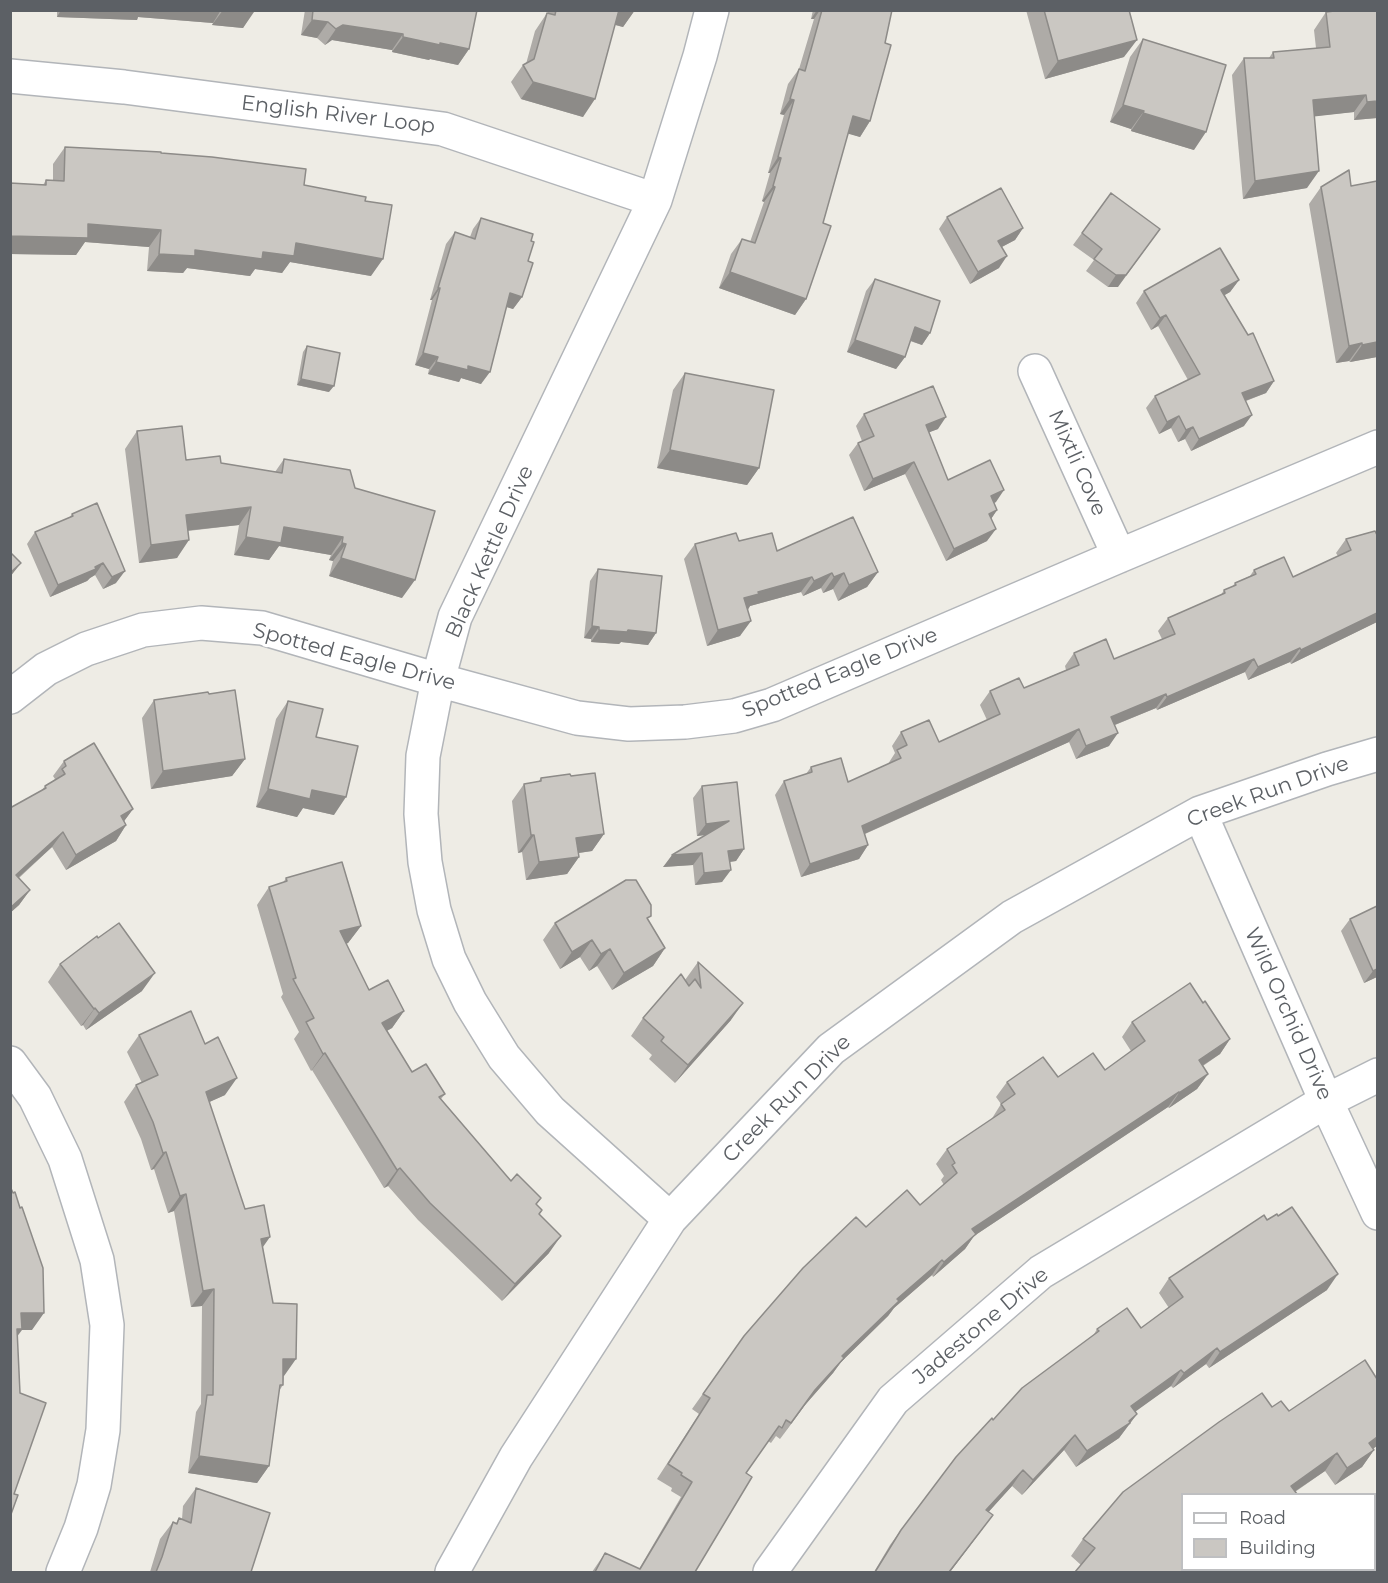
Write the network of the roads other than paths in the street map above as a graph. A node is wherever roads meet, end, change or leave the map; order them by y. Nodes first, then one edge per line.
1 (712, 10) edge
2 (10, 76) edge
3 (655, 200) junction
4 (1035, 370) dead end
5 (1377, 447) edge
6 (1119, 556) junction
7 (438, 680) junction
8 (10, 698) edge
9 (1377, 754) edge
10 (1200, 813) junction
11 (10, 1063) edge
12 (1377, 1076) edge
13 (1326, 1101) junction
14 (1377, 1213) edge
15 (670, 1219) junction
16 (63, 1572) edge
17 (452, 1572) edge
18 (771, 1572) edge

1 - 3 street, Black Kettle Drive
2 - 3 street, English River Loop
3 - 7 street, Black Kettle Drive
4 - 6 street, Mixtli Cove
5 - 6 street, Spotted Eagle Drive
6 - 7 street, Spotted Eagle Drive
7 - 8 street, Spotted Eagle Drive
7 - 15 street, Black Kettle Drive
9 - 10 street, Creek Run Drive
10 - 13 street, Wild Orchid Drive
10 - 15 street, Creek Run Drive
11 - 16 street
12 - 13 street, Jadestone Drive
13 - 14 street, Wild Orchid Drive
13 - 18 street, Jadestone Drive
15 - 17 street, Creek Run Drive

